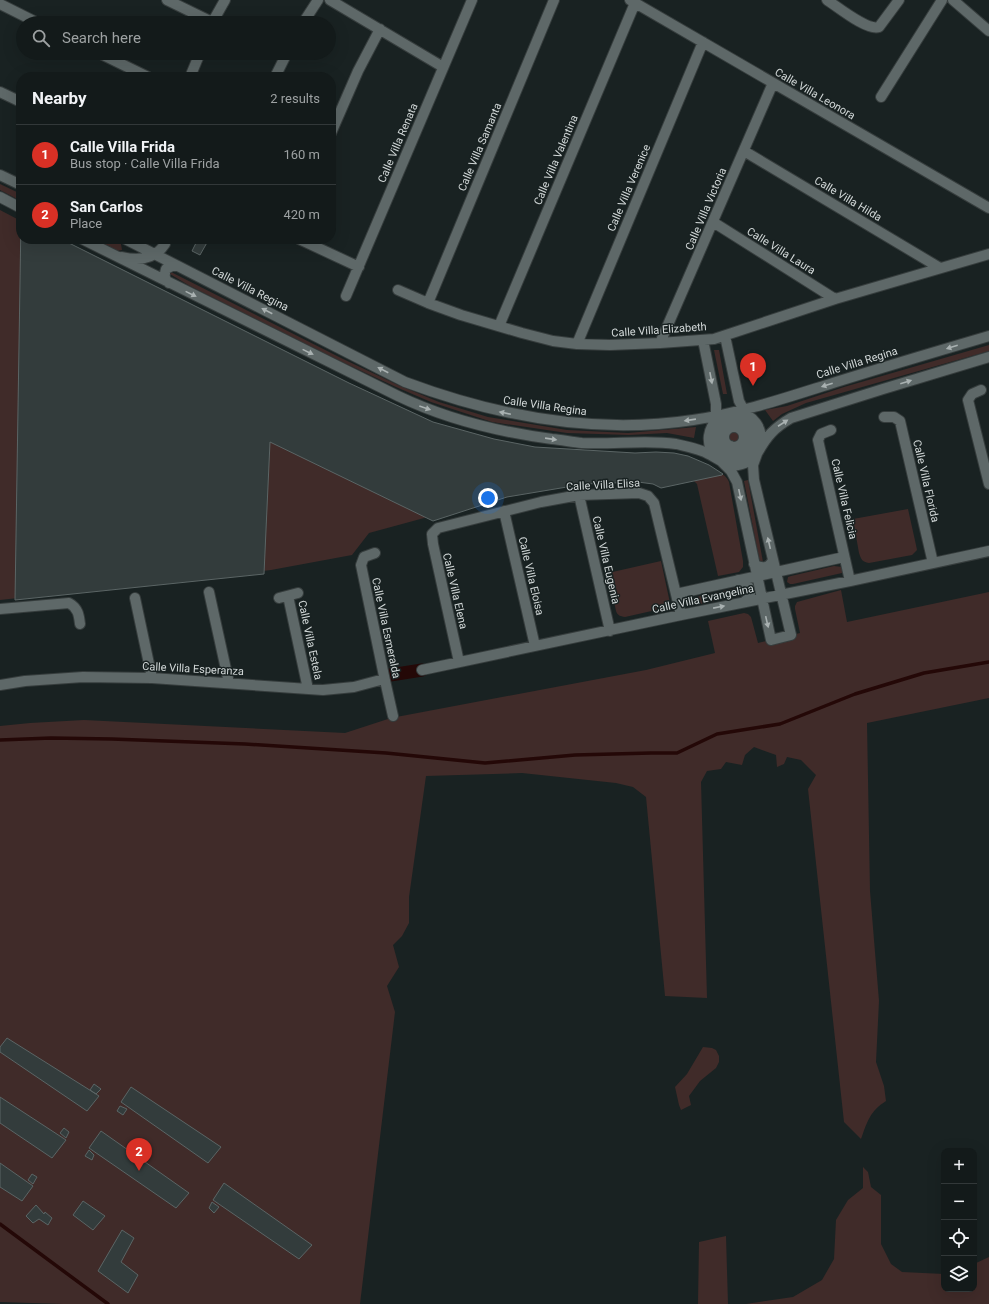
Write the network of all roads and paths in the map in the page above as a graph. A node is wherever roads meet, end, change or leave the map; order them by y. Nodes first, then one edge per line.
1 (167, 0) edge
2 (225, 0) edge
3 (318, 0) edge
4 (330, 0) edge
5 (472, 0) edge
6 (554, 0) edge
7 (827, 0) edge
8 (898, 0) edge
9 (942, 0) edge
10 (953, 0) edge
11 (633, 2) edge
12 (0, 4) edge
13 (24, 16) edge
14 (198, 16) edge
15 (216, 16) edge
16 (308, 16) edge
17 (380, 29) junction
18 (989, 31) edge
19 (703, 42) junction
20 (113, 60) edge
21 (197, 60) edge
22 (283, 60) edge
23 (443, 68) junction
24 (138, 72) edge
25 (192, 72) edge
26 (277, 72) edge
27 (773, 83) junction
28 (0, 92) edge
29 (880, 97) dead end
30 (16, 100) edge
31 (336, 122) edge
32 (744, 151) junction
33 (0, 175) edge
34 (16, 183) edge
35 (0, 197) edge
36 (16, 205) edge
37 (989, 208) edge
38 (714, 222) junction
39 (91, 244) edge
40 (126, 244) edge
41 (140, 244) edge
42 (142, 244) edge
43 (164, 244) edge
44 (165, 244) edge
45 (310, 244) edge
46 (110, 254) junction
47 (155, 254) junction
48 (989, 254) edge
49 (144, 259) junction
50 (175, 264) junction
51 (358, 267) junction
52 (940, 268) junction
53 (166, 282) junction
54 (398, 290) dead end
55 (346, 296) dead end
56 (835, 299) junction
57 (428, 303) junction
58 (499, 326) junction
59 (725, 336) junction
60 (989, 336) edge
61 (703, 340) junction
62 (660, 343) junction
63 (577, 344) junction
64 (989, 357) edge
65 (981, 390) dead end
66 (743, 410) junction
67 (716, 416) junction
68 (884, 417) dead end
69 (751, 418) junction
70 (831, 430) dead end
71 (733, 440) junction
72 (989, 484) edge
73 (579, 496) junction
74 (504, 511) junction
75 (438, 528) joint
76 (989, 551) edge
77 (375, 553) dead end
78 (844, 557) junction
79 (933, 563) junction
80 (779, 568) junction
81 (754, 572) junction
82 (738, 580) junction
83 (850, 581) junction
84 (769, 586) junction
85 (209, 592) dead end
86 (298, 593) dead end
87 (676, 594) junction
88 (787, 596) junction
89 (135, 598) dead end
90 (756, 602) junction
91 (0, 609) edge
92 (681, 615) junction
93 (80, 624) dead end
94 (610, 631) junction
95 (535, 646) junction
96 (459, 662) junction
97 (422, 670) dead end
98 (152, 678) junction
99 (384, 679) junction
100 (229, 683) junction
101 (0, 685) edge
102 (308, 690) junction
103 (393, 716) dead end

1 - 14 street
2 - 15 street
3 - 16 street
4 - 17 street
5 - 23 street, Calle Villa Renata
6 - 57 street, Calle Villa Samanta
7 - 8 street
9 - 29 street
10 - 18 street
11 - 19 street, Calle Villa Leonora
11 - 58 street, Calle Villa Valentina
12 - 13 street
17 - 23 street
17 - 31 street
19 - 27 street, Calle Villa Leonora
19 - 63 street, Calle Villa Verenice
20 - 24 street
21 - 25 street
22 - 26 street
23 - 51 street, Calle Villa Renata
27 - 32 street, Calle Villa Victoria
27 - 37 street, Calle Villa Leonora
28 - 30 street
32 - 38 street, Calle Villa Victoria
32 - 52 street, Calle Villa Hilda
33 - 34 street
35 - 36 street
38 - 56 street, Calle Villa Laura
38 - 62 street, Calle Villa Victoria
39 - 46 street
40 - 46 street
41 - 49 street
42 - 47 street, Calle Villa Regina
43 - 47 street
44 - 50 street
45 - 51 street
46 - 49 street
46 - 53 street
47 - 49 street
47 - 50 street, Calle Villa Regina
48 - 52 street, Calle Villa Elizabeth
49 - 53 street
50 - 53 street
67 -> 50 street, Calle Villa Regina
51 - 55 street, Calle Villa Renata
52 - 56 street, Calle Villa Elizabeth
53 -> 71 street
54 - 57 street, Calle Villa Elizabeth
56 - 59 street, Calle Villa Elizabeth
57 - 58 street, Calle Villa Elizabeth
58 - 63 street, Calle Villa Elizabeth
59 - 61 street, Calle Villa Elizabeth
59 - 66 street
60 -> 66 street, Calle Villa Regina
61 - 62 street, Calle Villa Elizabeth
61 -> 67 street
62 - 63 street, Calle Villa Elizabeth
71 -> 64 street
65 - 72 street
66 - 69 street
66 - 71 street, Calle Villa Regina
67 - 71 street, Calle Villa Regina
67 - 71 street
68 - 79 street, Calle Villa Florida
69 - 71 street
69 - 71 street
70 - 78 street, Calle Villa Felicia
80 -> 71 street
71 -> 81 street
73 - 74 street, Calle Villa Elisa
73 - 87 street, Calle Villa Elisa
73 - 94 street, Calle Villa Eugenia
74 - 75 street, Calle Villa Elisa
74 - 95 street, Calle Villa Eloisa
75 - 96 street, Calle Villa Elena
76 - 79 street, Calle Villa Evangelina
77 - 99 street, Calle Villa Esmeralda
78 - 80 street
78 - 83 street, Calle Villa Felicia
79 - 83 street, Calle Villa Evangelina
80 - 81 street, Calle Villa Evangelina
80 - 84 street
80 - 88 street
80 - 88 street
81 - 82 street, Calle Villa Evangelina
81 - 84 street
81 - 90 street
82 - 87 street, Calle Villa Evangelina
82 - 90 street
83 - 88 street, Calle Villa Evangelina
84 - 88 street
84 - 90 street
85 - 100 street
86 - 102 street, Calle Villa Estela
87 - 92 street, Calle Villa Elisa
88 - 90 street, Calle Villa Evangelina
90 -> 88 street
89 - 98 street
92 -> 90 street, Calle Villa Evangelina
91 - 93 street
92 - 94 street, Calle Villa Evangelina
94 - 95 street, Calle Villa Evangelina
95 - 96 street, Calle Villa Evangelina
96 - 97 street, Calle Villa Evangelina
98 - 100 street, Calle Villa Esperanza
98 - 101 street, Calle Villa Esperanza
99 - 102 street, Calle Villa Esperanza
99 - 103 street, Calle Villa Esmeralda
100 - 102 street, Calle Villa Esperanza

